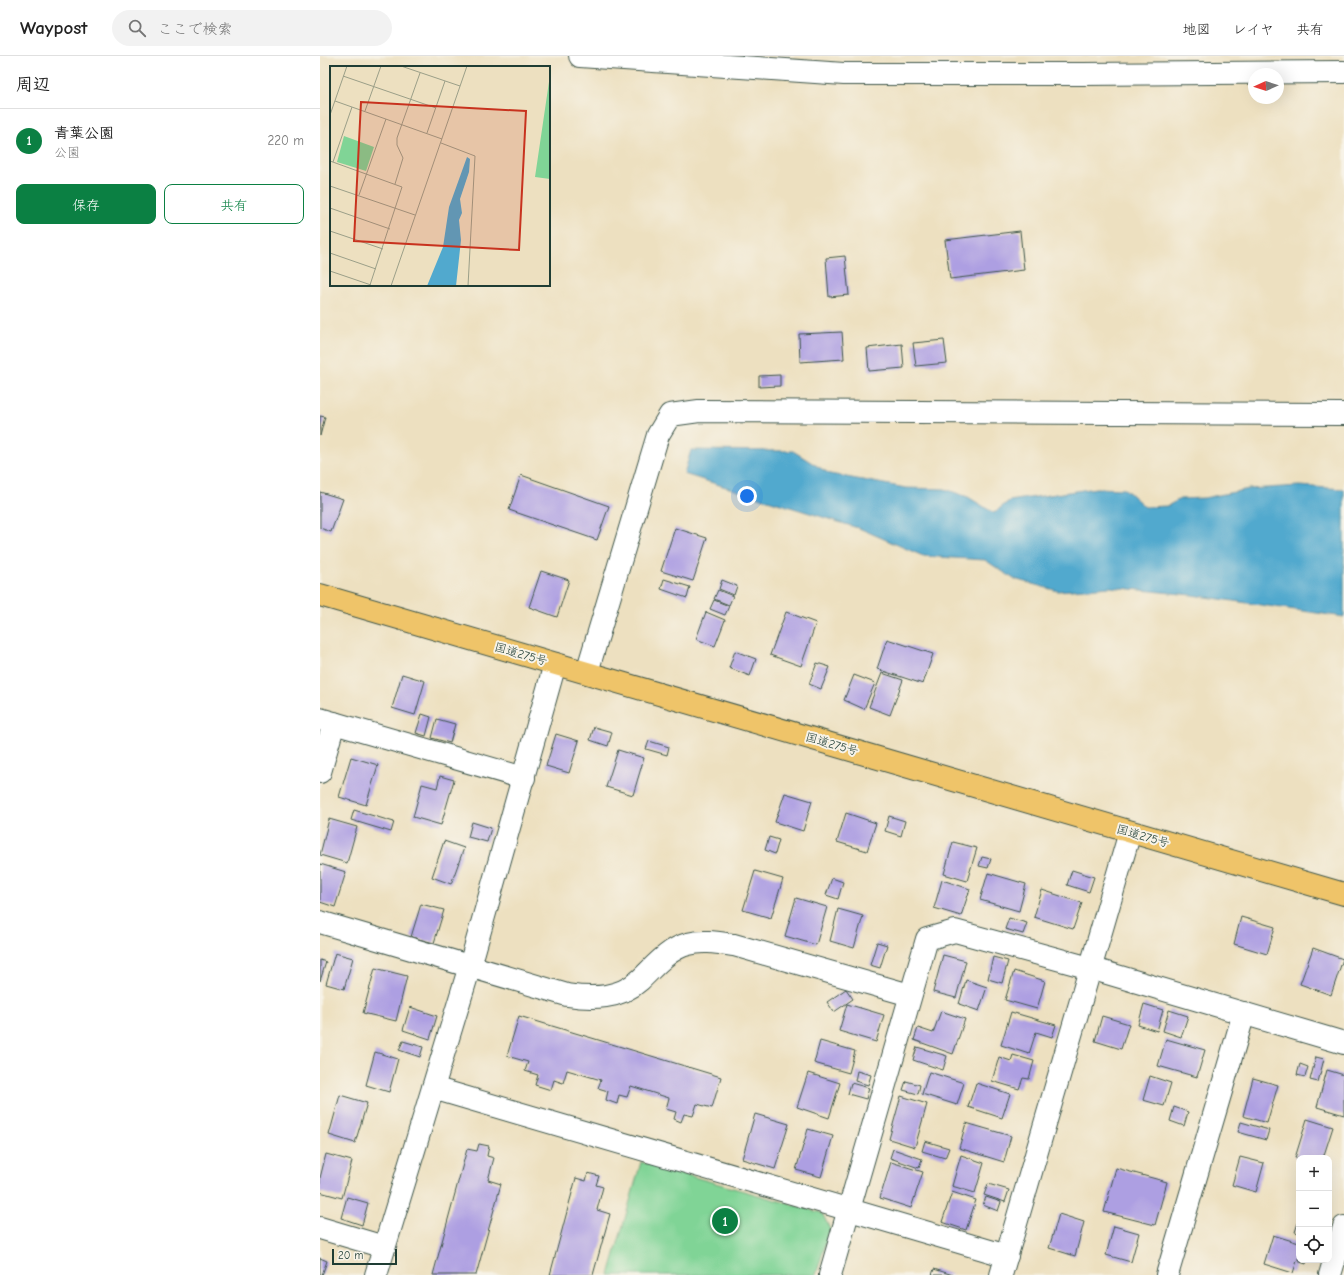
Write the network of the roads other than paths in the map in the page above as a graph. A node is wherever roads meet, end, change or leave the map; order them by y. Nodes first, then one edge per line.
1 (580, 56) edge
2 (1344, 72) edge
3 (1344, 414) edge
4 (320, 595) edge
5 (555, 664) junction
6 (587, 672) junction
7 (327, 721) edge
8 (320, 772) edge
9 (524, 778) junction
10 (1130, 832) junction
11 (1344, 894) edge
12 (320, 922) edge
13 (470, 966) junction
14 (1090, 968) junction
15 (910, 995) junction
16 (1244, 1013) junction
17 (1344, 1043) edge
18 (433, 1088) junction
19 (850, 1211) junction
20 (1344, 1226) edge
21 (320, 1228) edge
22 (384, 1247) junction
23 (1004, 1265) edge
24 (376, 1275) edge
25 (830, 1275) edge
26 (1167, 1275) edge
27 (1330, 1275) edge

1 - 2 street
3 - 6 street
4 - 5 highway, 国道275号
5 - 6 highway, 国道275号
5 - 9 street
6 - 10 highway, 国道275号
7 - 8 street
7 - 9 street
9 - 13 street
10 - 11 highway, 国道275号
10 - 14 street
12 - 13 street
13 - 15 street
13 - 18 street
14 - 15 street
14 - 16 street
14 - 23 street
15 - 19 street
16 - 17 street
16 - 26 street
18 - 19 street
18 - 22 street
19 - 23 street
19 - 25 street
20 - 27 street
21 - 22 street
22 - 24 street

